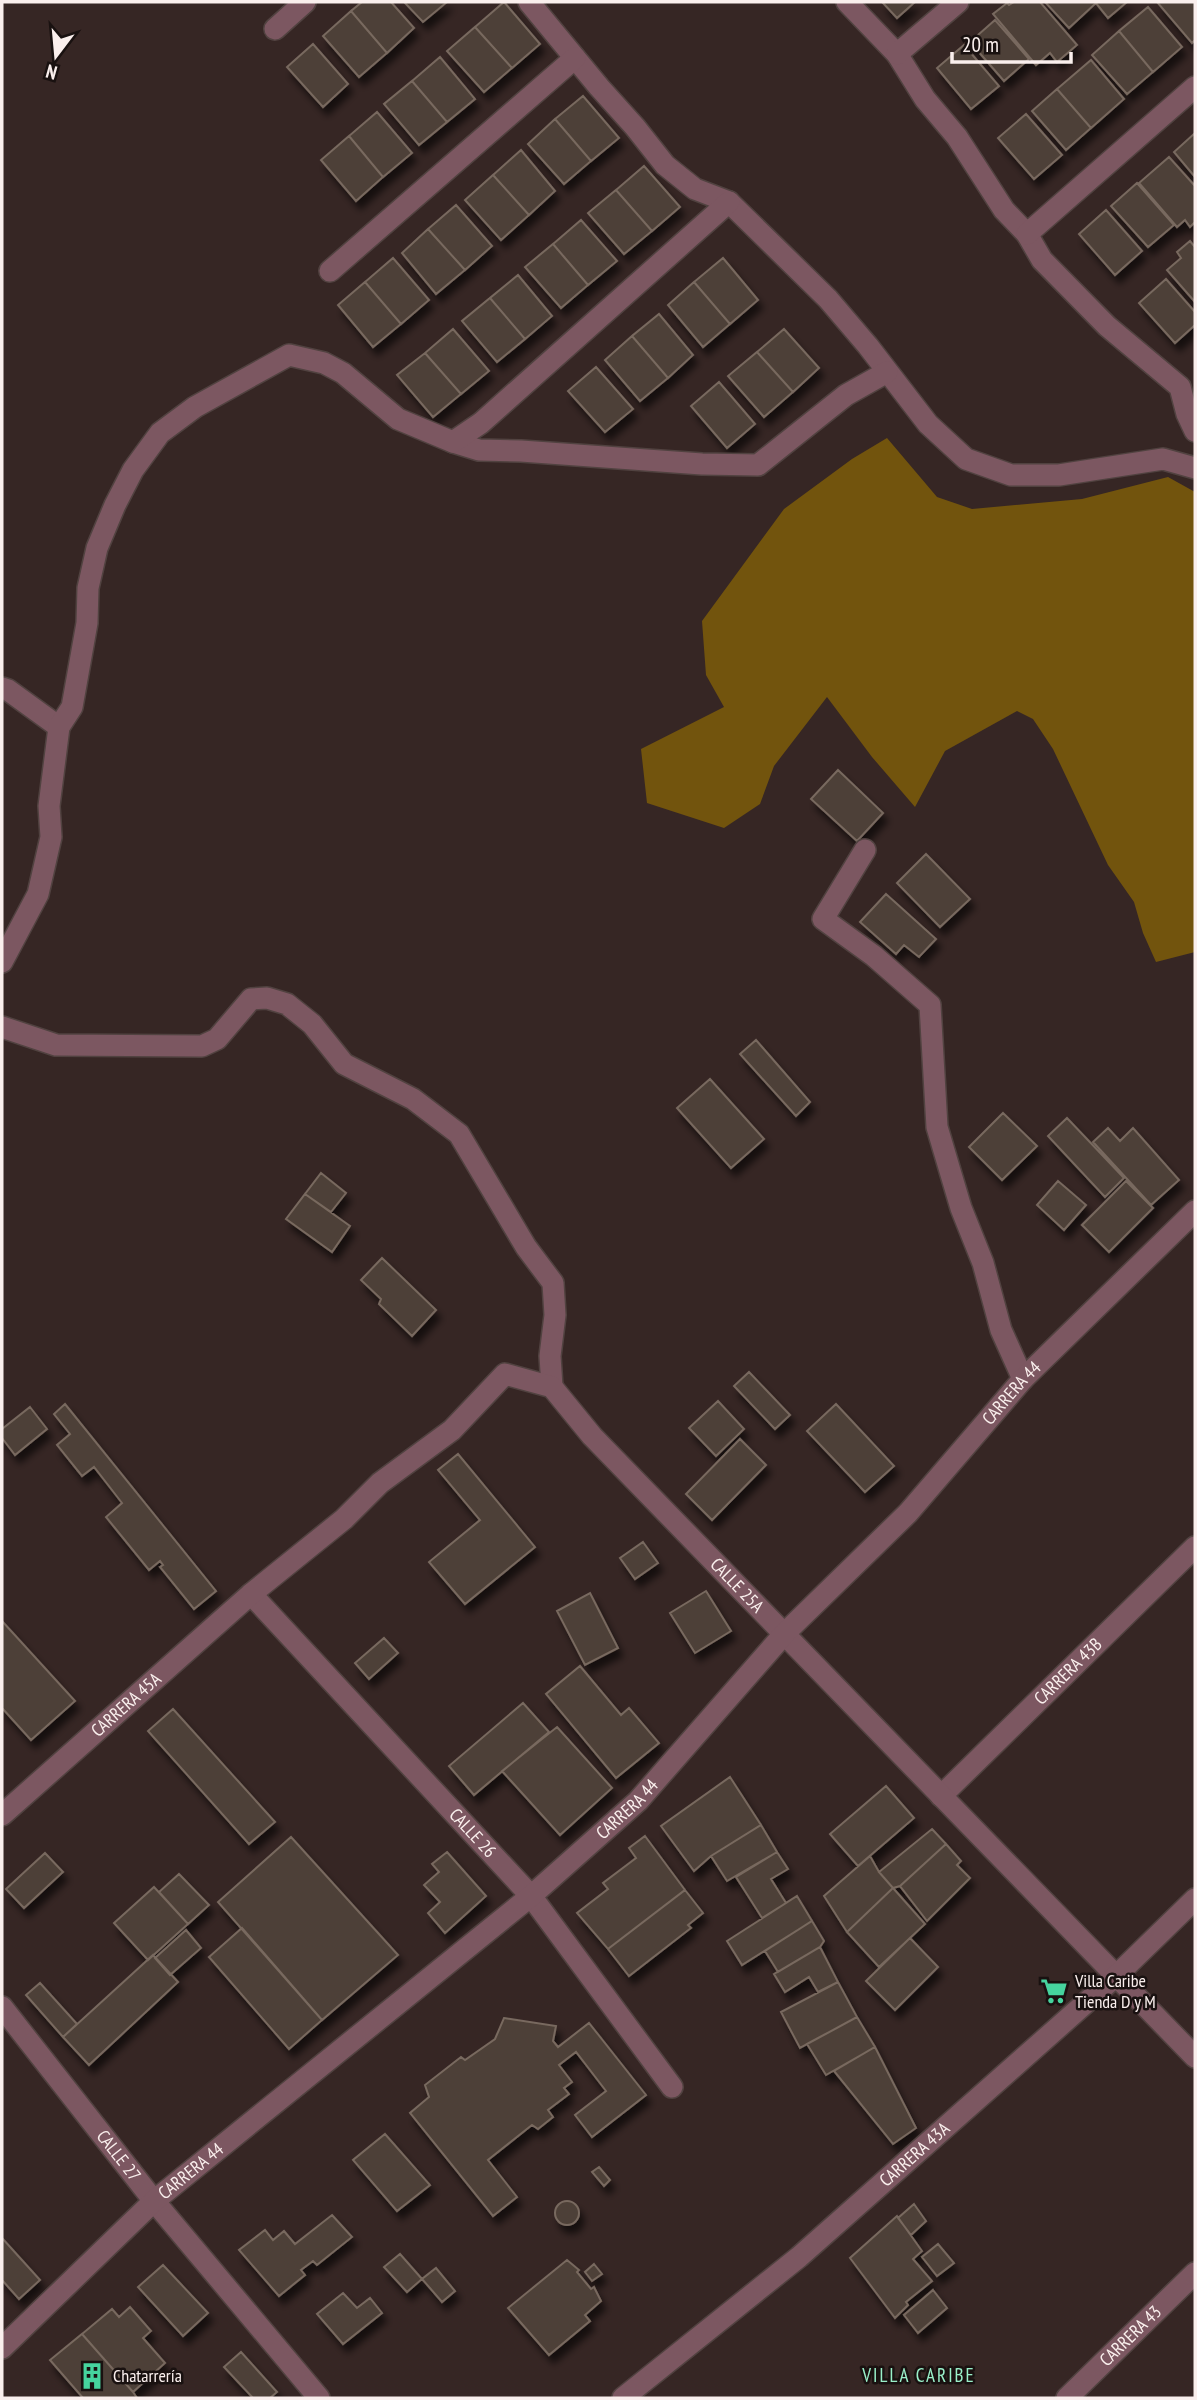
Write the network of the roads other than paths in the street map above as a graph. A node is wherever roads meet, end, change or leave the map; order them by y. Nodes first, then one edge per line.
1 (305, 2) edge
2 (529, 2) edge
3 (847, 2) edge
4 (958, 2) edge
5 (275, 29) dead end
6 (897, 54) junction
7 (575, 58) junction
8 (1195, 87) edge
9 (729, 202) junction
10 (1027, 234) junction
11 (330, 271) dead end
12 (887, 372) junction
13 (1188, 380) edge
14 (1195, 431) edge
15 (453, 442) junction
16 (1195, 468) edge
17 (2, 688) edge
18 (59, 727) junction
19 (866, 850) dead end
20 (2, 962) edge
21 (2, 1027) edge
22 (1195, 1211) edge
23 (1023, 1379) junction
24 (552, 1387) junction
25 (1195, 1547) edge
26 (251, 1594) junction
27 (785, 1633) junction
28 (941, 1796) junction
29 (2, 1815) edge
30 (531, 1896) junction
31 (1195, 1899) edge
32 (1116, 1976) junction
33 (2, 2007) edge
34 (1195, 2057) edge
35 (672, 2087) dead end
36 (154, 2201) junction
37 (1195, 2273) edge
38 (2, 2348) edge
39 (319, 2398) edge
40 (623, 2398) edge
41 (1067, 2398) edge

1 - 5 street
2 - 7 street
3 - 6 street
4 - 6 street
6 - 10 street
7 - 9 street
7 - 11 street
8 - 10 street
9 - 12 street
9 - 15 street
10 - 13 street
12 - 15 street
12 - 16 street
13 - 14 street
15 - 18 street
17 - 18 street
18 - 20 street
19 - 23 street
21 - 24 street
22 - 23 street, CARRERA 44
23 - 27 street, CARRERA 44
24 - 26 street
24 - 27 street, CALLE 25A
25 - 28 street, CARRERA 43B
26 - 29 street, CARRERA 45A
26 - 30 street, CALLE 26
27 - 28 street, CALLE 25A
27 - 30 street, CARRERA 44
28 - 32 street, CALLE 25A
30 - 35 street, CALLE 26
30 - 36 street, CARRERA 44
31 - 32 street, CARRERA 43A
32 - 34 street, CALLE 25A
32 - 40 street, CARRERA 43A
33 - 36 street, CALLE 27
36 - 38 street, CARRERA 44
36 - 39 street, CALLE 27
37 - 41 street, CARRERA 43

